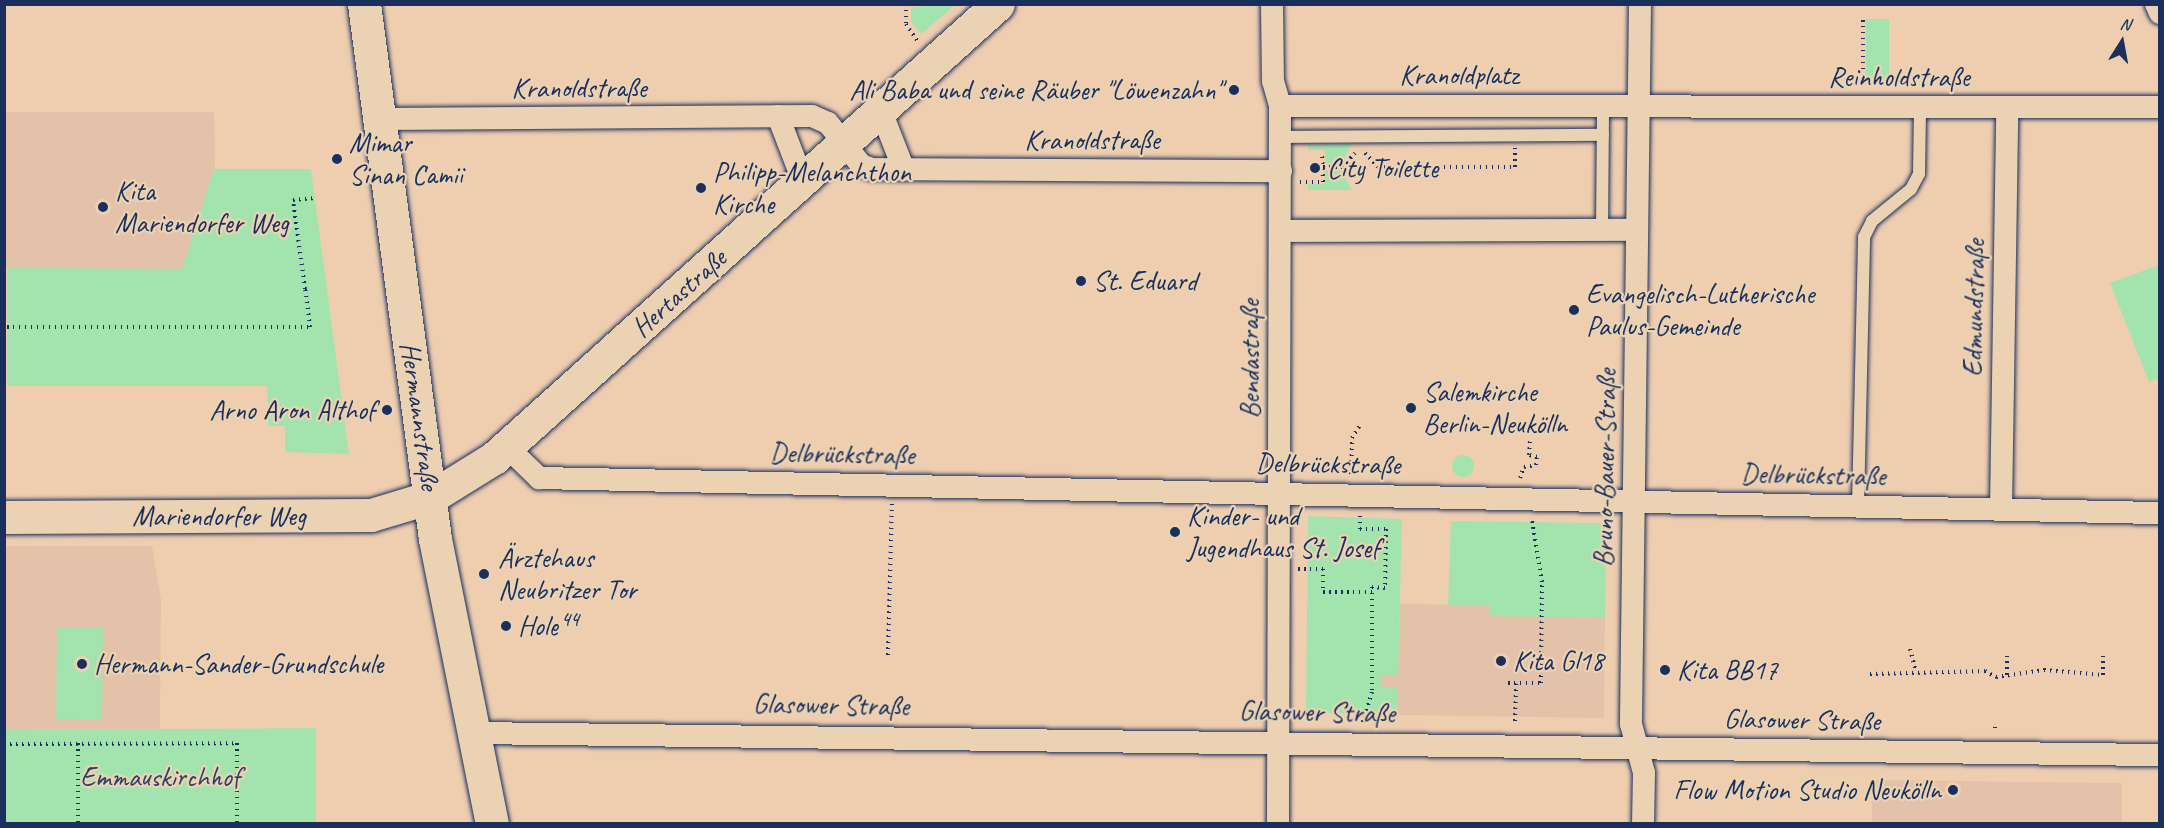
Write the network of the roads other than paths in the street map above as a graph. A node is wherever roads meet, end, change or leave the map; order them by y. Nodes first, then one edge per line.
1 (364, 4) edge
2 (998, 4) edge
3 (1272, 4) edge
4 (1640, 4) edge
5 (2156, 4) edge
6 (2160, 14) edge
7 (1603, 105) junction
8 (1280, 106) junction
9 (1639, 107) junction
10 (1920, 107) junction
11 (2007, 107) junction
12 (2160, 107) edge
13 (881, 111) junction
14 (778, 116) junction
15 (381, 119) junction
16 (1603, 135) junction
17 (1280, 137) junction
18 (845, 143) junction
19 (904, 170) junction
20 (1281, 171) junction
21 (803, 181) junction
22 (1602, 230) junction
23 (1637, 230) junction
24 (1280, 231) junction
25 (507, 447) junction
26 (1280, 493) junction
27 (430, 497) junction
28 (1634, 501) junction
29 (1858, 506) junction
30 (2001, 509) junction
31 (2160, 513) edge
32 (4, 517) edge
33 (473, 732) junction
34 (1278, 742) junction
35 (1638, 748) junction
36 (2160, 754) edge
37 (492, 824) edge
38 (1278, 824) edge
39 (1643, 824) edge

1 - 15 street, Hermannstraße
2 - 13 street, Hertastraße
3 - 8 street, Bendastraße
4 - 9 street, Bruno-Bauer-Straße
5 - 6 street
7 - 8 street, Kranoldplatz
7 - 9 street, Kranoldplatz
7 - 16 lane
8 - 17 street, Bendastraße
9 - 10 street, Reinholdstraße
9 - 23 street, Bruno-Bauer-Straße
10 - 11 street, Reinholdstraße
10 - 29 lane
11 - 12 street, Reinholdstraße
11 - 30 street, Edmundstraße
13 - 18 street, Hertastraße
13 - 19 street
14 - 15 street, Kranoldstraße
14 - 18 street, Kranoldstraße
14 - 21 street
15 - 27 street, Hermannstraße
16 - 17 lane
16 - 22 lane
17 - 20 street, Bendastraße
18 - 19 street, Kranoldstraße
18 - 21 street, Hertastraße
19 - 20 street, Kranoldstraße
20 - 24 street, Bendastraße
21 - 25 street, Hertastraße
22 - 23 street
22 - 24 street
23 - 28 street, Bruno-Bauer-Straße
24 - 26 street, Bendastraße
25 - 26 street, Delbrückstraße
25 - 27 street, Hertastraße
26 - 28 street, Delbrückstraße
26 - 34 street, Bendastraße
27 - 32 street, Mariendorfer Weg
27 - 33 street, Hermannstraße
28 - 29 street, Delbrückstraße
28 - 35 street, Bruno-Bauer-Straße
29 - 30 street, Delbrückstraße
30 - 31 street, Delbrückstraße
33 - 34 street, Glasower Straße
33 - 37 street, Hermannstraße
34 - 35 street, Glasower Straße
34 - 38 street, Bendastraße
35 - 36 street, Glasower Straße
35 - 39 street, Bruno-Bauer-Straße

